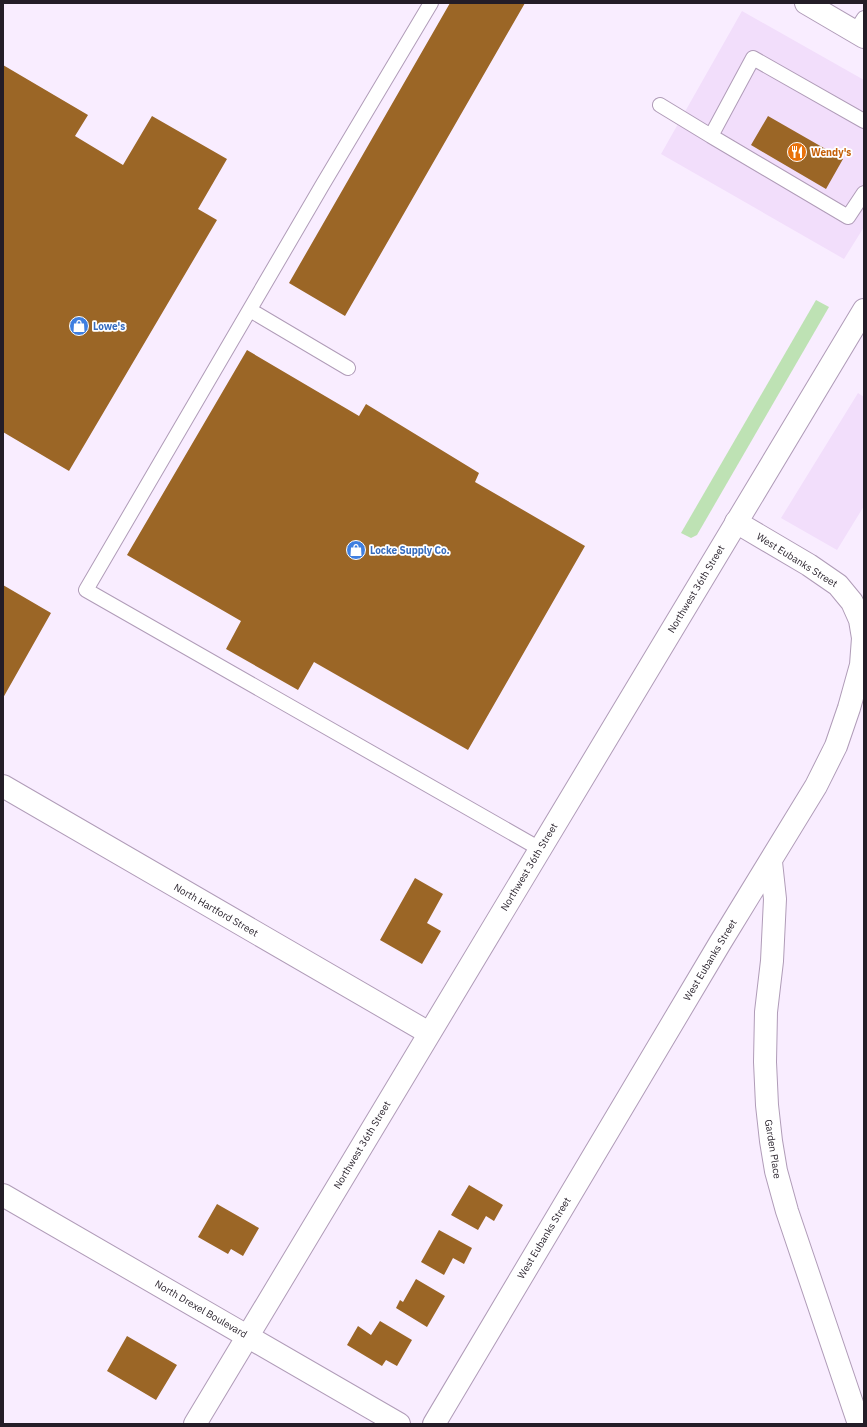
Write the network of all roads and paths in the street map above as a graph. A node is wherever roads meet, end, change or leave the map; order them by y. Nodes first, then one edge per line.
1 (431, 3) edge
2 (806, 3) edge
3 (861, 29) edge
4 (660, 105) dead end
5 (864, 121) edge
6 (711, 136) junction
7 (863, 198) edge
8 (250, 310) junction
9 (864, 310) edge
10 (348, 368) dead end
11 (736, 522) junction
12 (3, 786) edge
13 (540, 849) junction
14 (771, 862) junction
15 (429, 1033) junction
16 (3, 1196) edge
17 (247, 1336) junction
18 (195, 1424) edge
19 (399, 1424) edge
20 (434, 1424) edge
21 (859, 1424) edge

1 - 8 lane
2 - 3 street
4 - 6 lane
5 - 6 lane
6 - 7 lane
8 - 10 lane
8 - 13 lane
9 - 11 street, Northwest 36th Street
11 - 13 street, Northwest 36th Street
11 - 14 street, West Eubanks Street
12 - 15 street, North Hartford Street
13 - 15 street, Northwest 36th Street
14 - 20 street, West Eubanks Street
14 - 21 street, Garden Place
15 - 17 street, Northwest 36th Street
16 - 17 street, North Drexel Boulevard
17 - 18 street, Northwest 36th Street
17 - 19 street, North Drexel Boulevard

